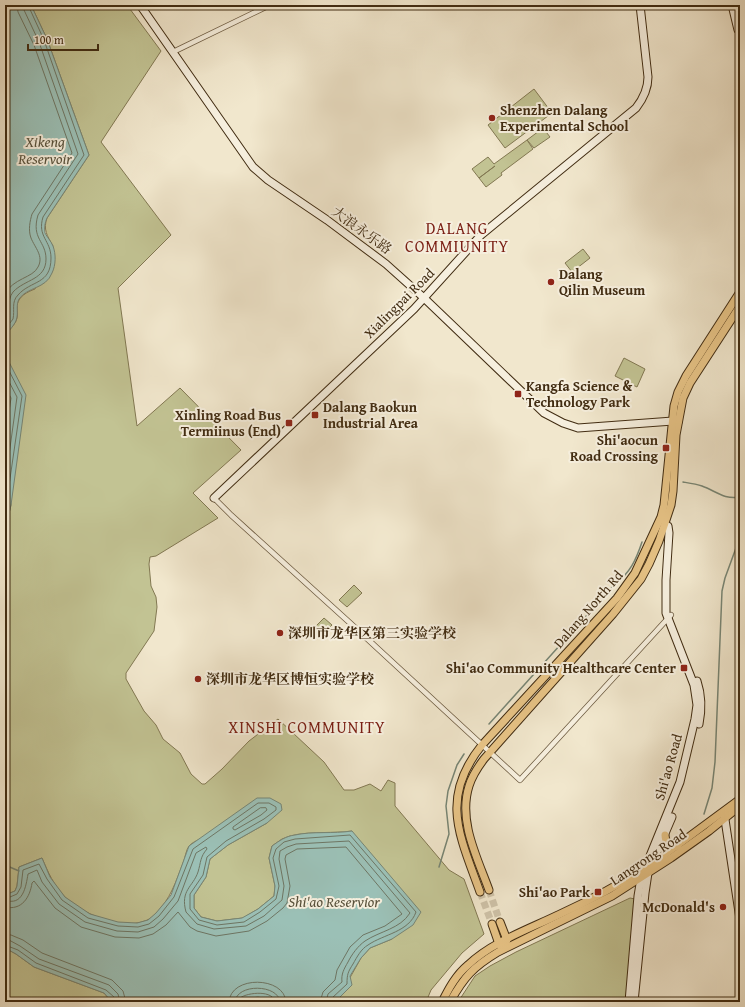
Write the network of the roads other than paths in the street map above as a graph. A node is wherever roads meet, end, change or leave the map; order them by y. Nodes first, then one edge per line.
1 (140, 5) edge
2 (270, 5) edge
3 (640, 5) edge
4 (732, 5) edge
5 (740, 32) edge
6 (173, 52) junction
7 (740, 292) edge
8 (424, 298) junction
9 (740, 306) edge
10 (675, 422) junction
11 (214, 498) joint
12 (665, 525) junction
13 (670, 617) junction
14 (482, 745) junction
15 (490, 752) junction
16 (740, 799) edge
17 (740, 806) edge
18 (724, 814) junction
19 (665, 835) junction
20 (678, 846) junction
21 (652, 864) junction
22 (646, 871) junction
23 (641, 878) junction
24 (489, 890) tunnel mouth
25 (480, 892) tunnel mouth
26 (740, 919) edge
27 (500, 922) tunnel mouth
28 (492, 924) tunnel mouth
29 (507, 940) junction
30 (502, 946) junction
31 (442, 1002) edge
32 (450, 1002) edge
33 (629, 1002) edge
34 (634, 1002) edge

1 - 6 street, 大浪永乐路
2 - 6 street
3 - 8 street, Xialingpai Road
4 - 5 street
6 - 8 street, 大浪永乐路
7 - 10 main road, Dalang North Rd
8 - 10 street, 大浪永乐路
8 - 11 street, Xialingpai Road
9 - 10 main road, Dalang North Rd
10 - 12 main road, Dalang North Rd
10 - 14 main road, Dalang North Rd
11 - 14 street
12 - 13 street, Shi'ao Road
12 - 15 main road, Dalang North Rd
13 - 15 street
13 - 19 street, Shi'ao Road
13 - 22 street, Shi'ao Road
14 - 15 street
14 - 25 main road, Dalang North Rd
15 - 24 main road, Dalang North Rd
16 - 18 main road
17 - 18 main road, Langrong Road
18 - 20 main road, Langrong Road
18 - 22 main road, Langrong Road
18 - 26 street
19 - 20 main road
19 - 21 street, Shi'ao Road
20 - 21 main road, Langrong Road
21 - 22 street, Shi'ao Road
22 - 23 main road, Langrong Road
22 - 29 main road, Langrong Road
22 - 34 street, Shi'ao Road
23 - 30 main road, Langrong Road
23 - 33 street
27 - 29 main road
28 - 30 main road
29 - 30 main road
30 - 31 main road, Langrong Road
30 - 32 main road, Langrong Road

